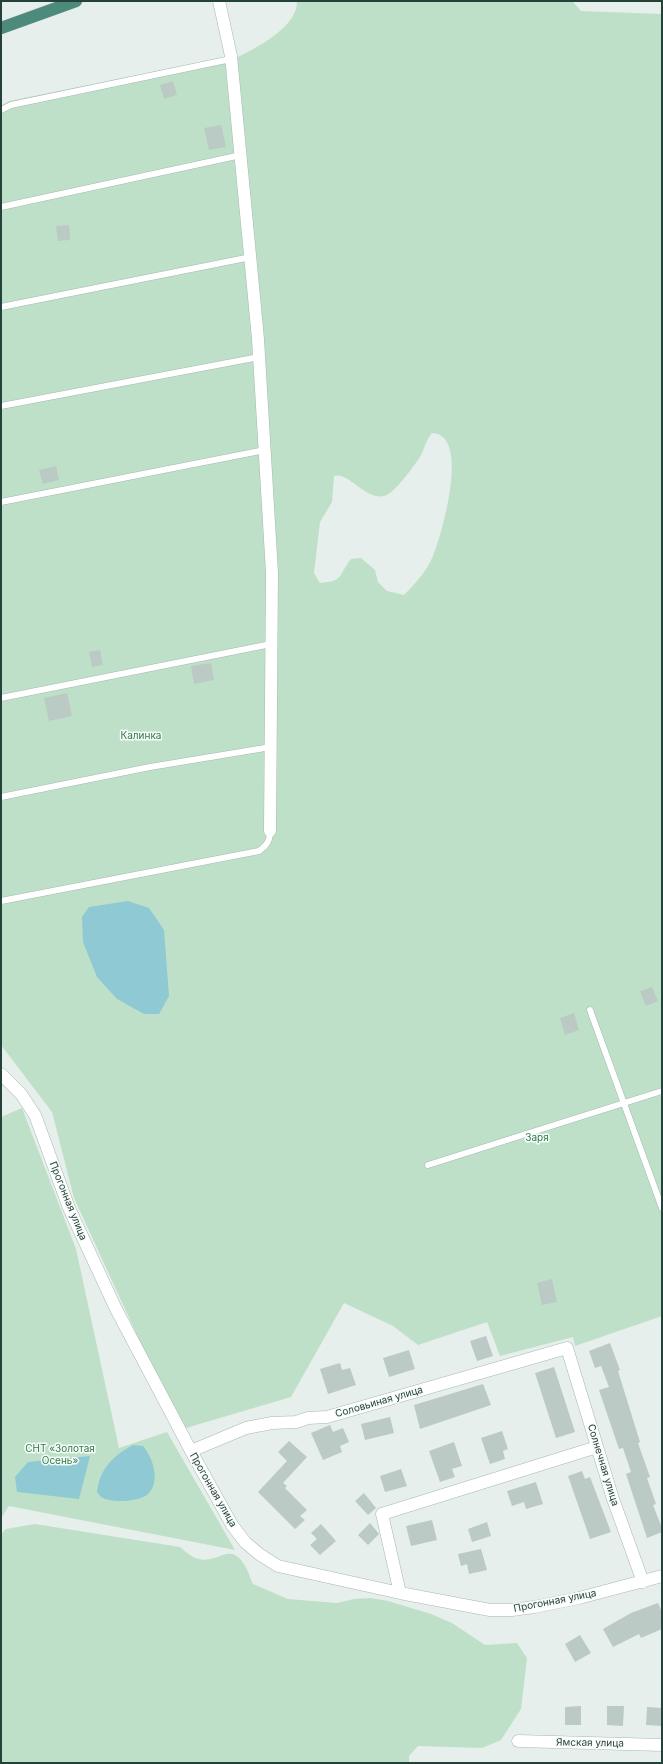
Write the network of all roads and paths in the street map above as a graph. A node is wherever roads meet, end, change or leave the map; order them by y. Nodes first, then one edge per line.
1 (76, 1) edge
2 (218, 1) edge
3 (1, 28) edge
4 (231, 59) junction
5 (1, 110) edge
6 (241, 155) junction
7 (1, 207) edge
8 (251, 258) junction
9 (1, 307) edge
10 (259, 357) junction
11 (1, 406) edge
12 (265, 450) junction
13 (1, 502) edge
14 (272, 644) junction
15 (1, 698) edge
16 (271, 747) junction
17 (1, 797) edge
18 (270, 831) joint
19 (1, 901) edge
20 (590, 1010) dead end
21 (1, 1074) edge
22 (662, 1091) edge
23 (624, 1104) junction
24 (428, 1165) dead end
25 (662, 1208) edge
26 (567, 1348) joint
27 (597, 1447) junction
28 (191, 1451) junction
29 (662, 1576) edge
30 (643, 1582) junction
31 (400, 1593) junction
32 (518, 1741) dead end
33 (662, 1744) edge

1 - 3 highway
2 - 4 street
4 - 5 lane
4 - 6 street
6 - 7 lane
6 - 8 street
8 - 9 lane
8 - 10 street
10 - 11 lane
10 - 12 street
12 - 13 lane
12 - 14 street
14 - 15 lane
14 - 16 street
16 - 17 lane
16 - 18 street
18 - 19 lane
20 - 23 lane
21 - 28 street, Прогонная улица
22 - 23 lane
23 - 24 lane
23 - 25 lane
26 - 27 street, Солнечная улица
26 - 28 street, Соловьиная улица
27 - 30 street, Солнечная улица
27 - 31 street
28 - 31 street, Прогонная улица
29 - 30 street, Прогонная улица
30 - 31 street, Прогонная улица
32 - 33 street, Ямская улица

